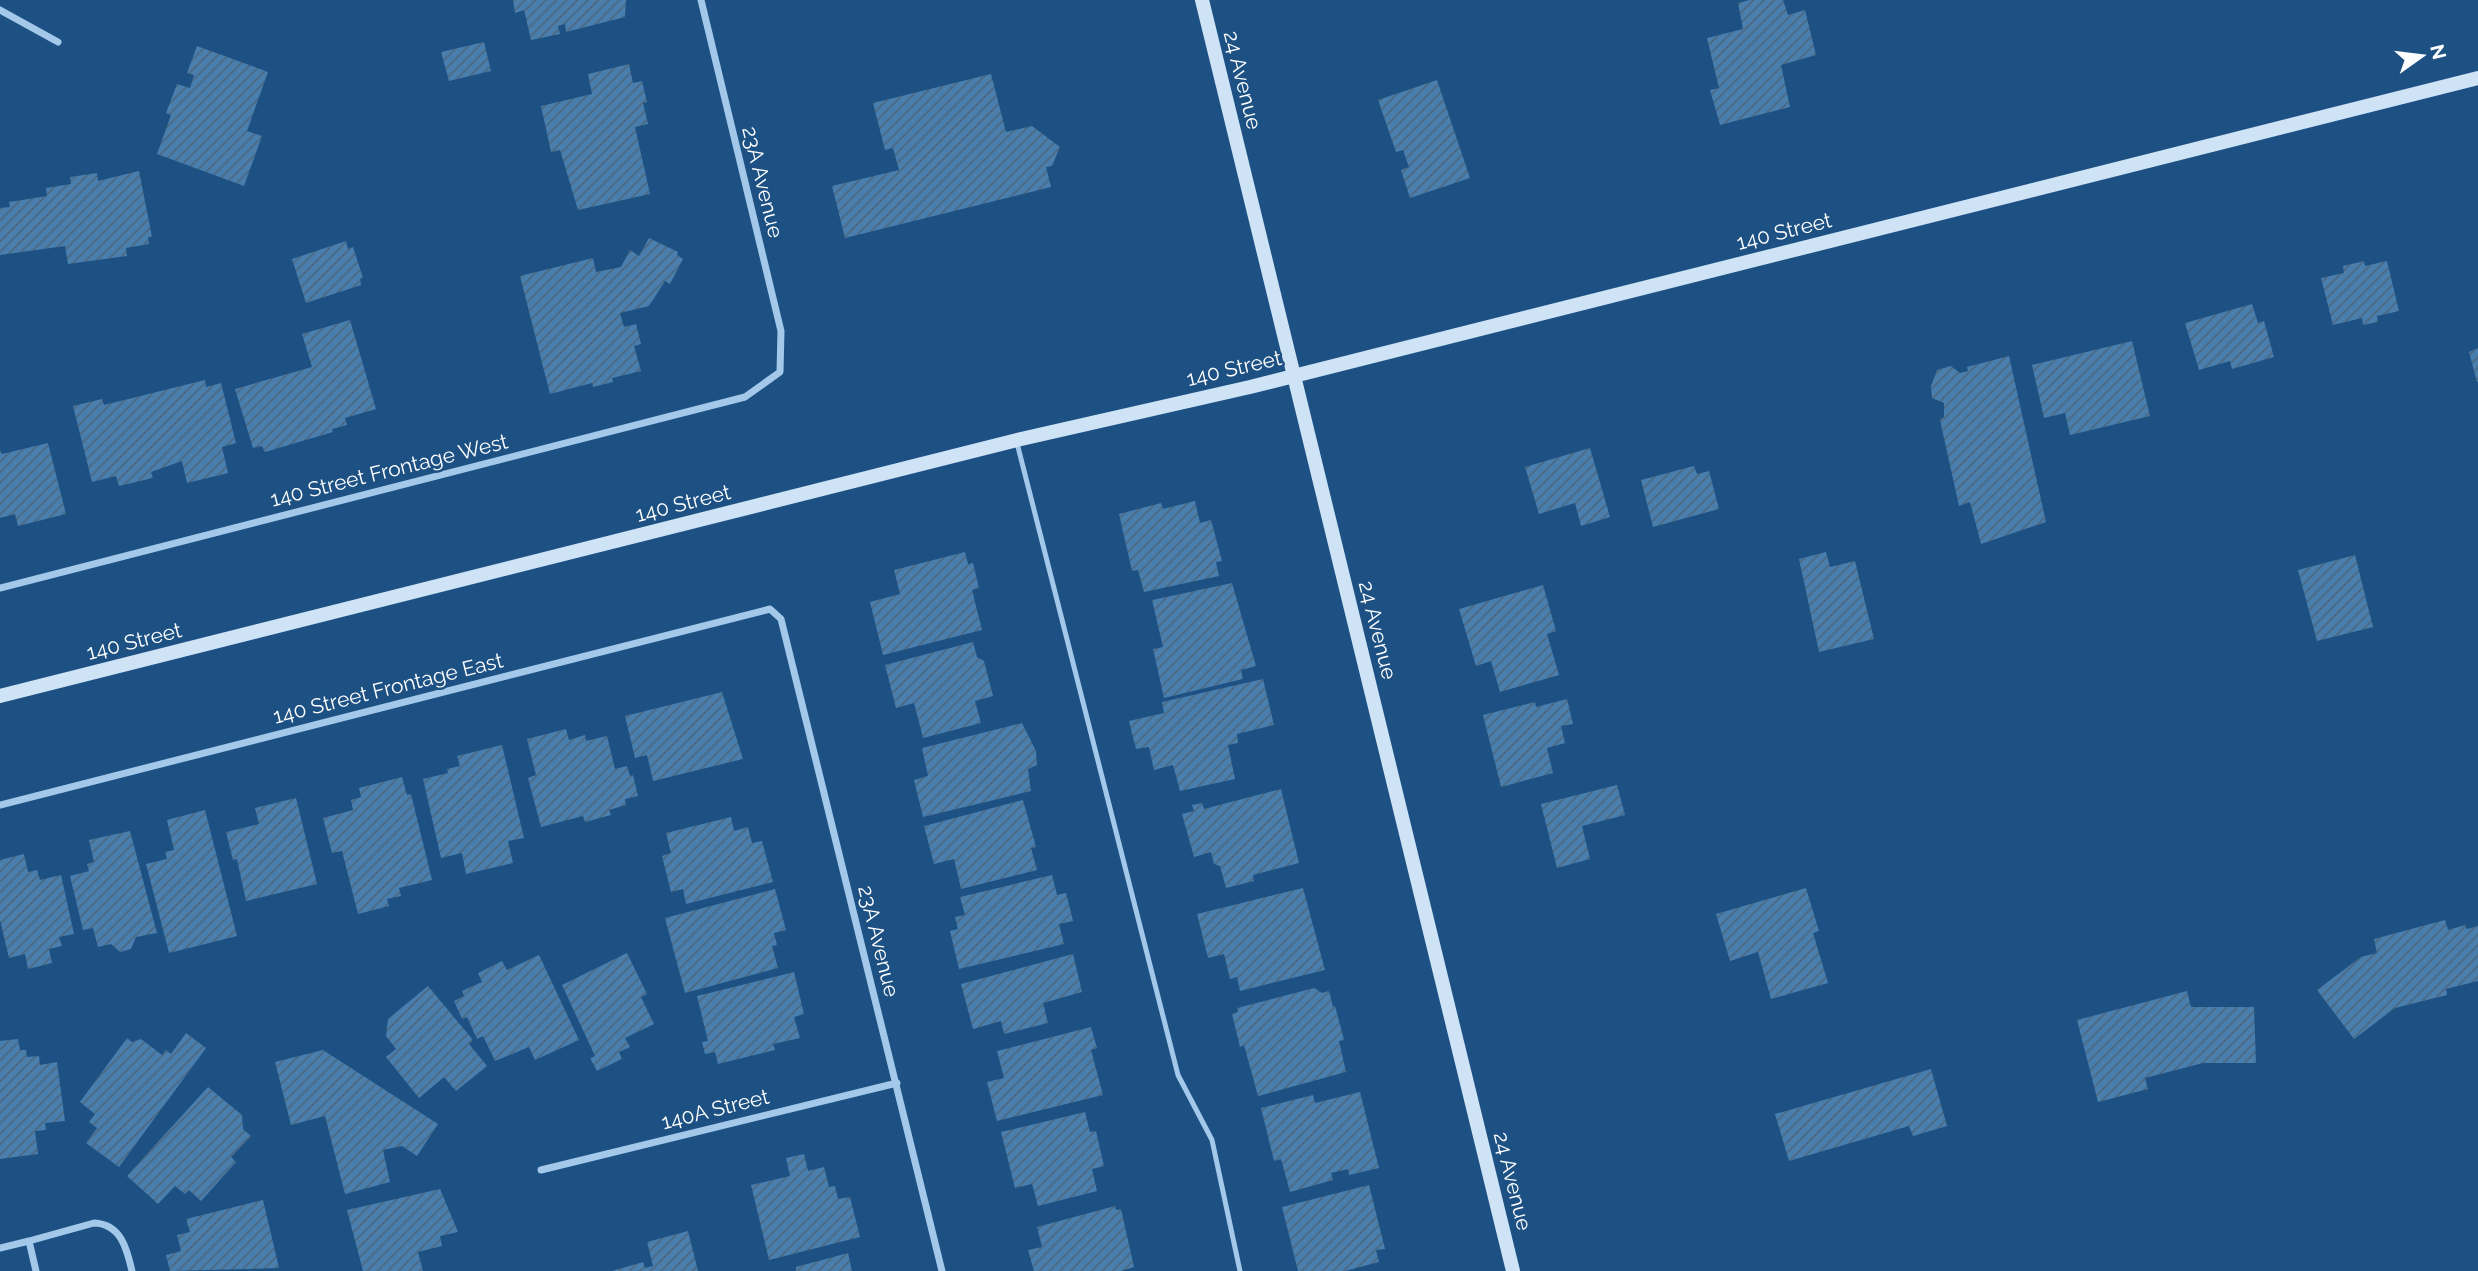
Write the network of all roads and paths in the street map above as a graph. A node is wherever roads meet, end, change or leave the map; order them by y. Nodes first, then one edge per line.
1 (701, 0) edge
2 (1202, 0) edge
3 (0, 10) edge
4 (58, 42) dead end
5 (2478, 78) edge
6 (780, 372) joint
7 (1294, 376) junction
8 (1017, 440) junction
9 (0, 588) edge
10 (781, 619) joint
11 (0, 696) edge
12 (0, 805) edge
13 (897, 1083) junction
14 (541, 1170) dead end
15 (29, 1241) junction
16 (0, 1248) edge
17 (36, 1271) edge
18 (132, 1271) edge
19 (942, 1271) edge
20 (1240, 1271) edge
21 (1513, 1271) edge

1 - 6 street, 23A Avenue
2 - 7 main road, 24 Avenue
3 - 4 street
5 - 7 main road, 140 Street
6 - 9 street, 140 Street Frontage West
7 - 8 main road, 140 Street
7 - 21 main road, 24 Avenue
8 - 11 main road, 140 Street
8 - 20 lane
10 - 12 street, 140 Street Frontage East
10 - 13 street, 23A Avenue
13 - 14 street, 140A Street
13 - 19 street, 23A Avenue
15 - 16 street
15 - 17 street
15 - 18 street

